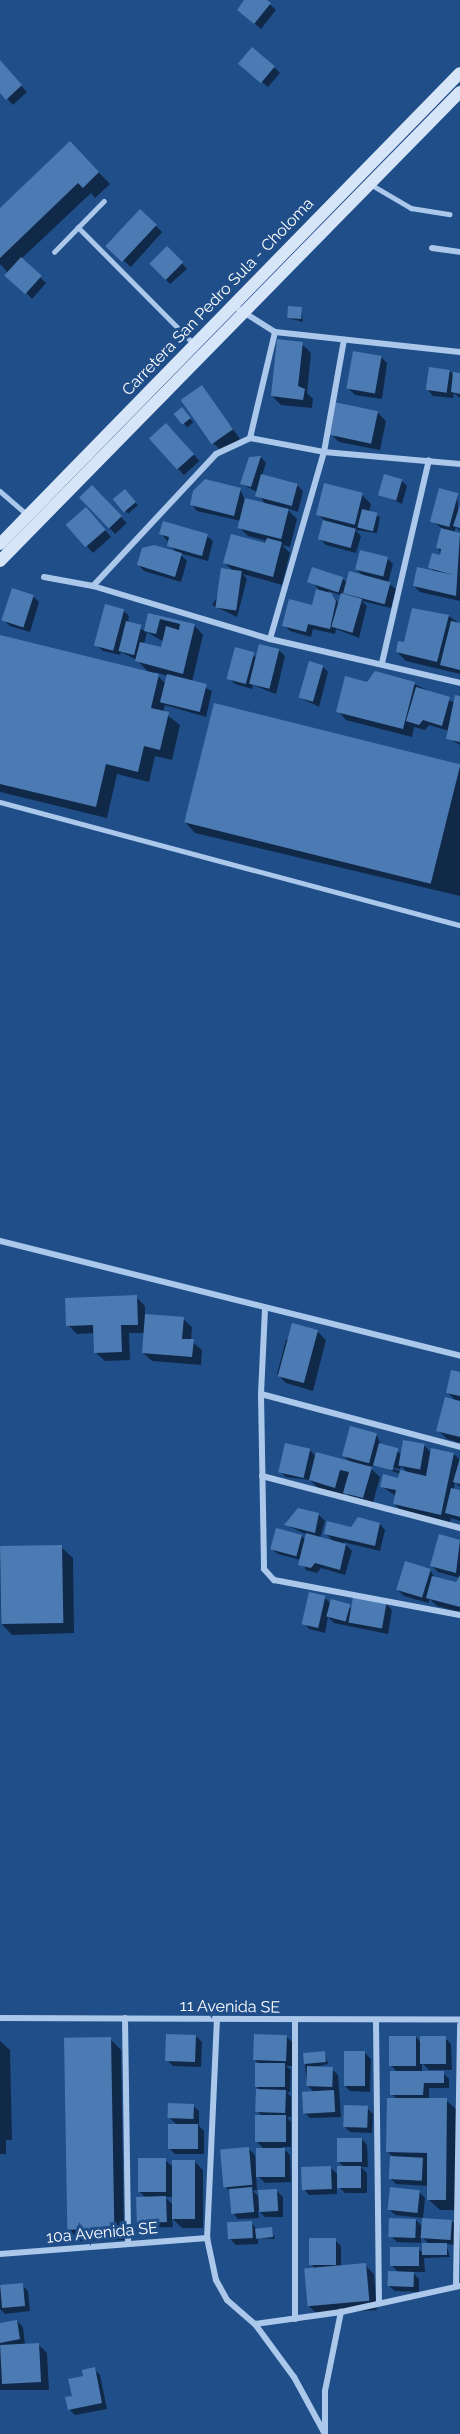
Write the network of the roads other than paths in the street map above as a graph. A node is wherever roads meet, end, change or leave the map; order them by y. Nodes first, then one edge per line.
1 (460, 73) edge
2 (460, 92) edge
3 (368, 183) junction
4 (104, 201) dead end
5 (450, 214) dead end
6 (78, 227) junction
7 (432, 249) dead end
8 (54, 252) dead end
9 (460, 252) edge
10 (239, 309) junction
11 (275, 332) junction
12 (344, 340) junction
13 (195, 345) junction
14 (460, 352) edge
15 (250, 438) junction
16 (324, 452) junction
17 (429, 460) junction
18 (460, 464) edge
19 (0, 491) edge
20 (33, 519) junction
21 (0, 544) edge
22 (0, 561) edge
23 (44, 577) dead end
24 (93, 586) junction
25 (270, 639) junction
26 (382, 663) junction
27 (460, 683) edge
28 (0, 802) edge
29 (460, 925) edge
30 (0, 1241) edge
31 (265, 1309) junction
32 (460, 1356) edge
33 (261, 1394) junction
34 (460, 1447) edge
35 (262, 1476) junction
36 (460, 1528) edge
37 (460, 1615) edge
38 (0, 2018) edge
39 (126, 2018) junction
40 (217, 2019) junction
41 (376, 2020) junction
42 (460, 2020) edge
43 (295, 2021) junction
44 (460, 2025) edge
45 (207, 2238) junction
46 (128, 2244) junction
47 (0, 2254) edge
48 (458, 2286) edge
49 (379, 2303) junction
50 (341, 2312) junction
51 (295, 2319) junction
52 (255, 2324) junction
53 (325, 2434) edge

1 - 10 main road, Carretera San Pedro Sula - Choloma
2 - 3 main road, Carretera San Pedro Sula - Choloma
3 - 5 lane
3 - 10 main road, Carretera San Pedro Sula - Choloma
4 - 6 lane
6 - 8 lane
6 - 13 lane
7 - 9 street
10 - 11 street
10 - 13 main road, Carretera San Pedro Sula - Choloma
10 - 20 main road, Carretera San Pedro Sula - Choloma
11 - 12 street
11 - 15 street
12 - 14 street
12 - 16 street
13 - 20 main road, Carretera San Pedro Sula - Choloma
15 - 16 street
15 - 24 street
16 - 17 street
16 - 25 street
17 - 18 street
17 - 26 street
19 - 20 lane
20 - 21 main road, Carretera San Pedro Sula - Choloma
20 - 22 main road, Carretera San Pedro Sula - Choloma
23 - 24 street
24 - 25 street
25 - 26 street
26 - 27 street
28 - 29 lane
30 - 31 street
31 - 32 street
31 - 33 street
33 - 34 street
33 - 35 street
35 - 36 street
35 - 37 street
38 - 39 street, 11 Avenida SE
39 - 40 street, 11 Avenida SE
39 - 46 street
40 - 43 street, 11 Avenida SE
40 - 45 street
41 - 42 street, 11 Avenida SE
41 - 43 street, 11 Avenida SE
41 - 49 street
43 - 51 street
44 - 48 street
45 - 46 street, 10a Avenida SE
45 - 52 street
46 - 47 street, 10a Avenida SE
48 - 49 street
49 - 50 street
50 - 51 street
50 - 53 street
51 - 52 street
52 - 53 street

